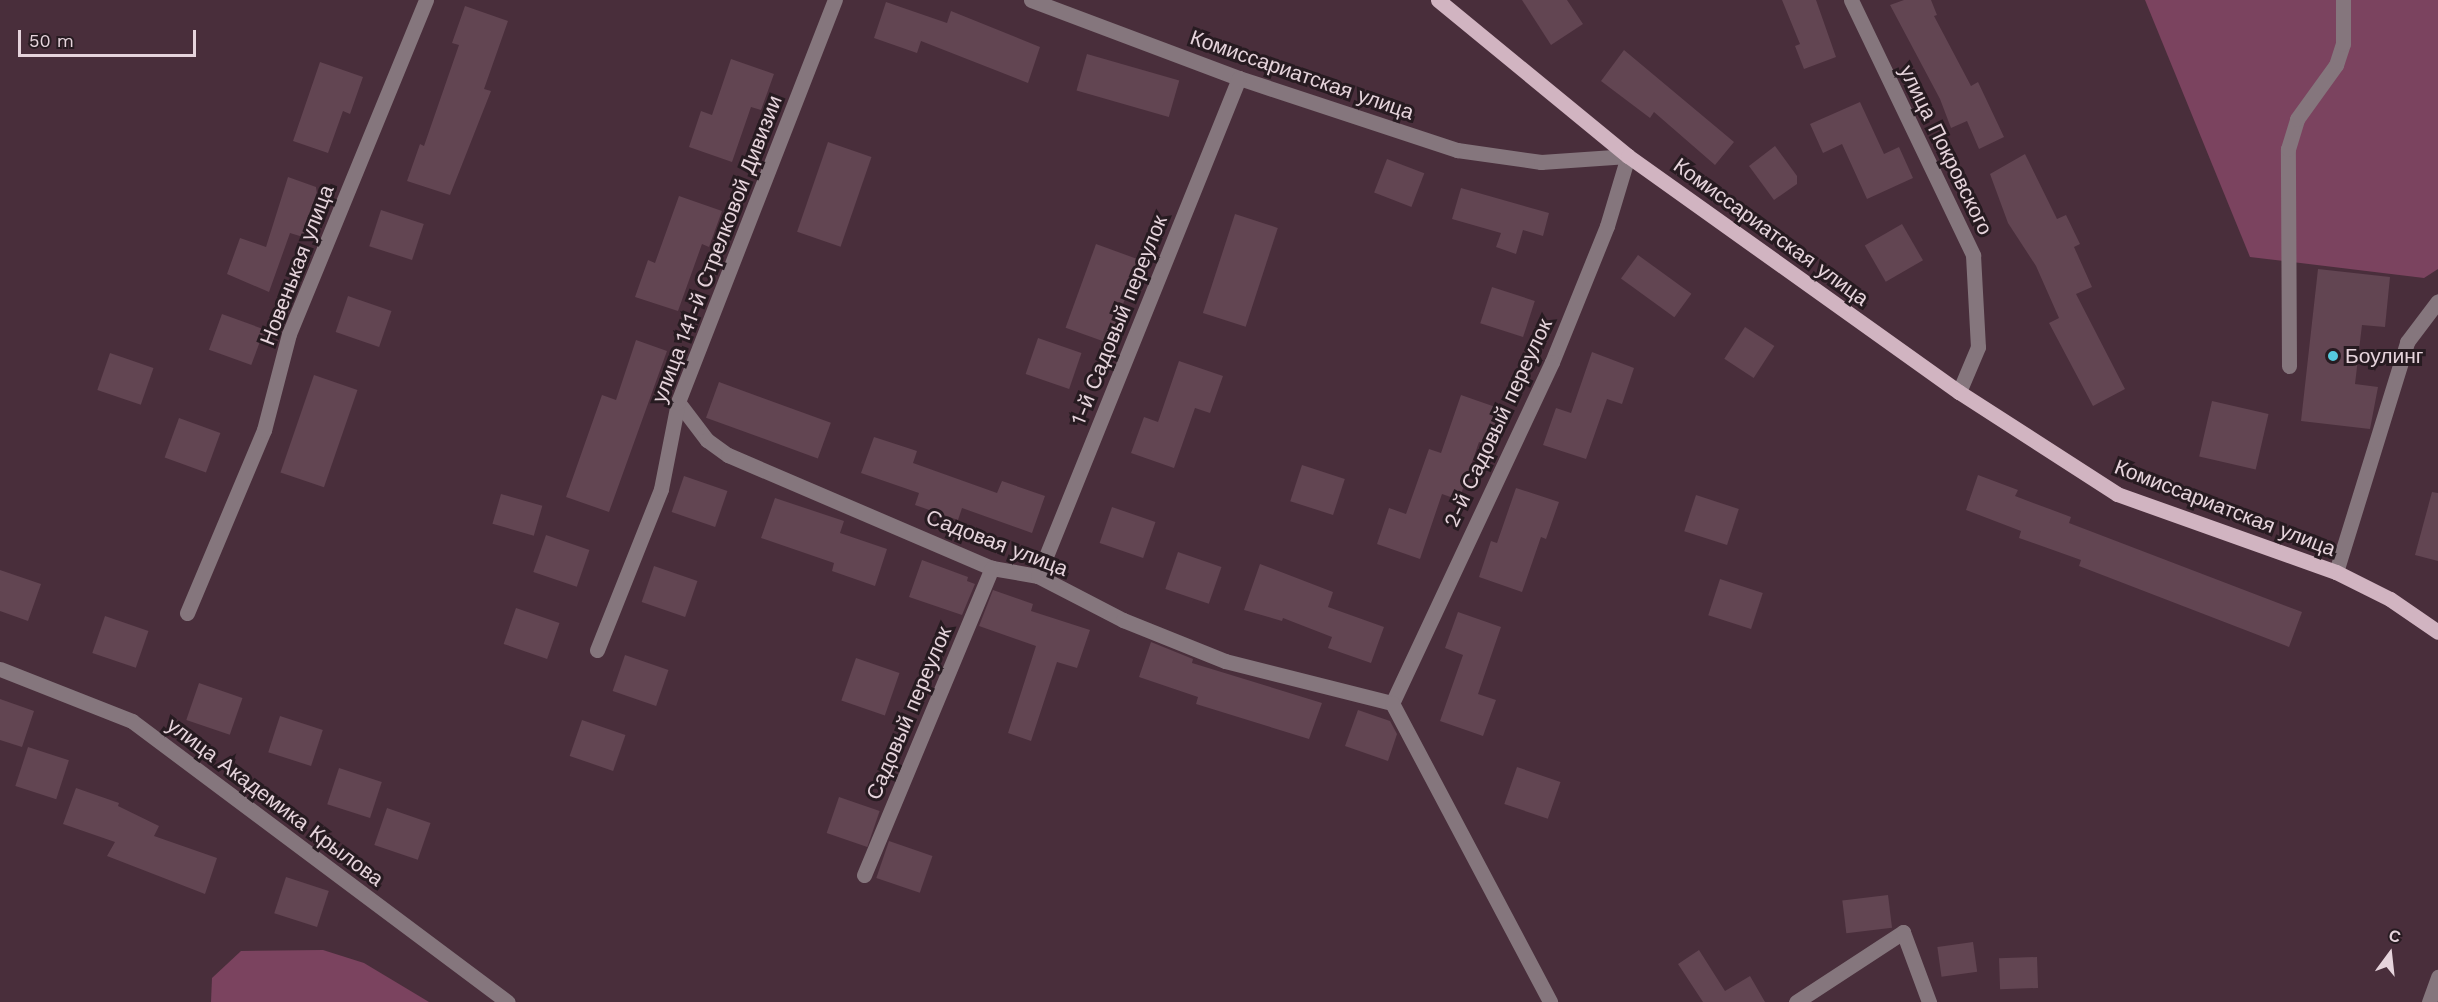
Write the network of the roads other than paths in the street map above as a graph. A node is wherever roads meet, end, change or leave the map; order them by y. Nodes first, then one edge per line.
1 (426, 0) edge
2 (835, 0) edge
3 (1031, 0) edge
4 (1851, 0) edge
5 (2343, 0) edge
6 (1442, 1) edge
7 (1239, 78) junction
8 (1628, 156) junction
9 (2438, 301) edge
10 (2289, 366) dead end
11 (1959, 392) junction
12 (678, 402) junction
13 (992, 568) junction
14 (2336, 572) junction
15 (1038, 576) junction
16 (187, 613) dead end
17 (2438, 632) edge
18 (597, 650) dead end
19 (0, 669) edge
20 (1392, 703) junction
21 (864, 875) dead end
22 (2438, 977) edge
23 (507, 1002) edge
24 (1550, 1002) edge
25 (1796, 1002) edge
26 (1929, 1002) edge
27 (2429, 1002) edge

1 - 16 street, Новенькая улица
2 - 12 street, улица 141-й Стрелковой Дивизии
3 - 7 street, Комиссариатская улица
4 - 11 street, улица Покровского
5 - 10 street
6 - 8 main road
7 - 8 street, Комиссариатская улица
7 - 15 street, 1-й Садовый переулок
8 - 11 main road, Комиссариатская улица
8 - 20 street, 2-й Садовый переулок
9 - 14 street
11 - 14 main road, Комиссариатская улица
12 - 13 street, Садовая улица
12 - 18 street, улица 141-й Стрелковой Дивизии
13 - 15 street, Садовая улица
13 - 21 street, Садовый переулок
14 - 17 main road, Комиссариатская улица
15 - 20 street, Садовая улица
19 - 23 street, улица Академика Крылова
20 - 24 street
22 - 27 street
25 - 26 street

